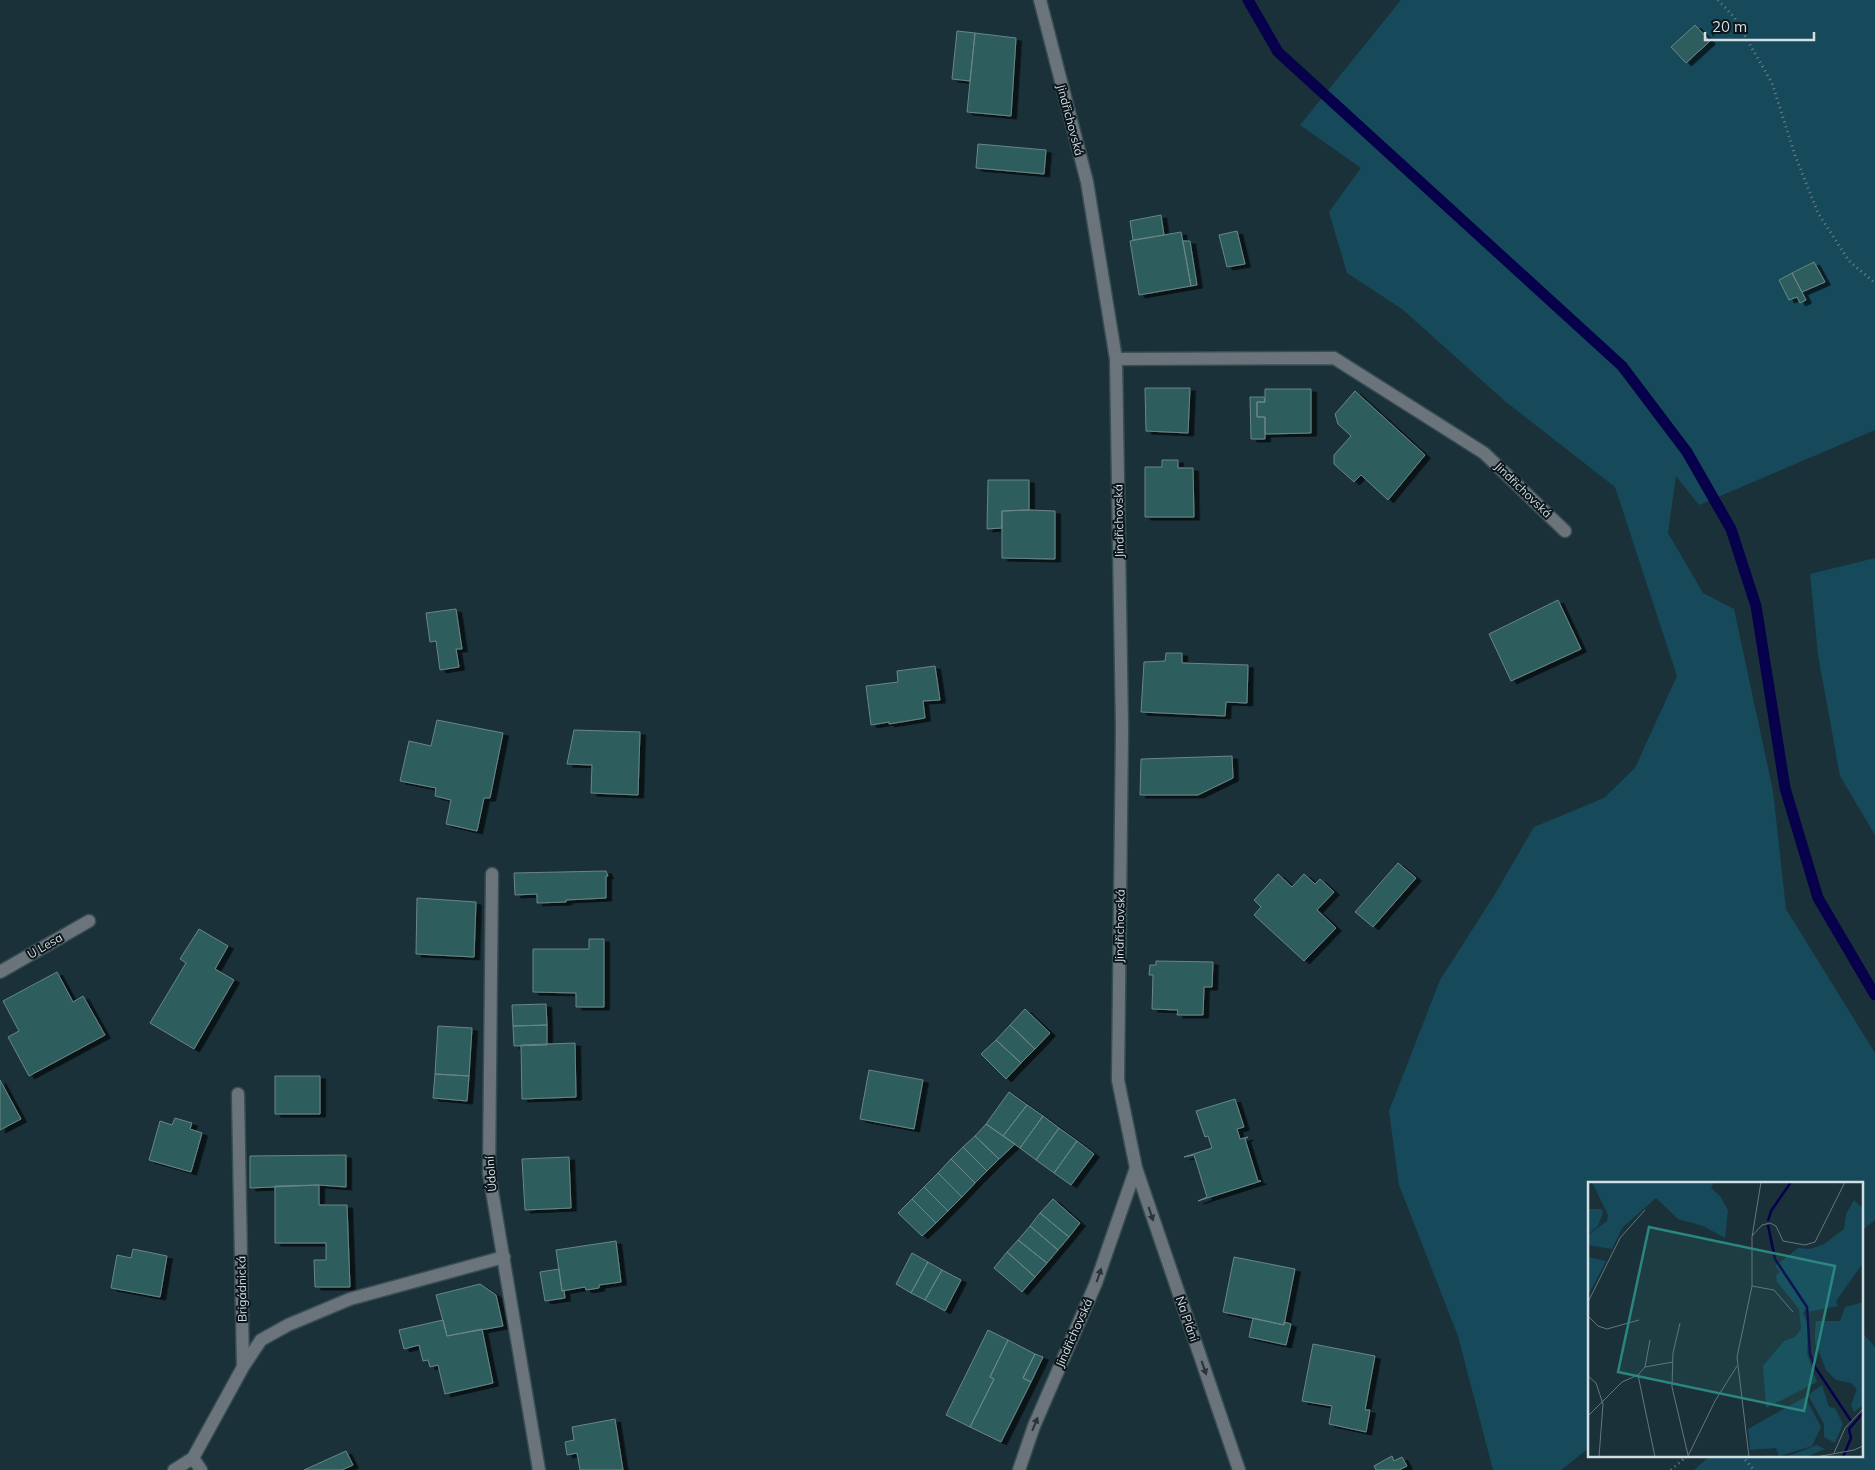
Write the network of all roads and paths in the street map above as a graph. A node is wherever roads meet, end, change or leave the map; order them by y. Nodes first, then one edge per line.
1 (1040, 0) edge
2 (1718, 0) edge
3 (1875, 283) edge
4 (1116, 359) junction
5 (1565, 531) dead end
6 (492, 874) dead end
7 (89, 921) dead end
8 (0, 972) edge
9 (238, 1094) dead end
10 (1136, 1168) junction
11 (504, 1257) junction
12 (243, 1367) junction
13 (193, 1458) junction
14 (1685, 1458) edge
15 (1744, 1458) edge
16 (174, 1470) edge
17 (201, 1470) edge
18 (539, 1470) edge
19 (1019, 1470) edge
20 (1239, 1470) edge
21 (1670, 1470) edge
22 (1754, 1470) edge

1 - 4 street, Jindřichovská
2 - 3 path
4 - 5 street, Jindřichovská
4 - 10 street, Jindřichovská
6 - 11 street, Údolní
7 - 8 street, U Lesa
9 - 12 street, Brigádnická
19 -> 10 street, Jindřichovská
10 -> 20 street, Na Pláni
11 - 12 street
11 - 18 street, Údolní
12 - 13 street, Brigádnická
13 - 16 street
13 - 17 street
14 - 21 path
15 - 22 path

